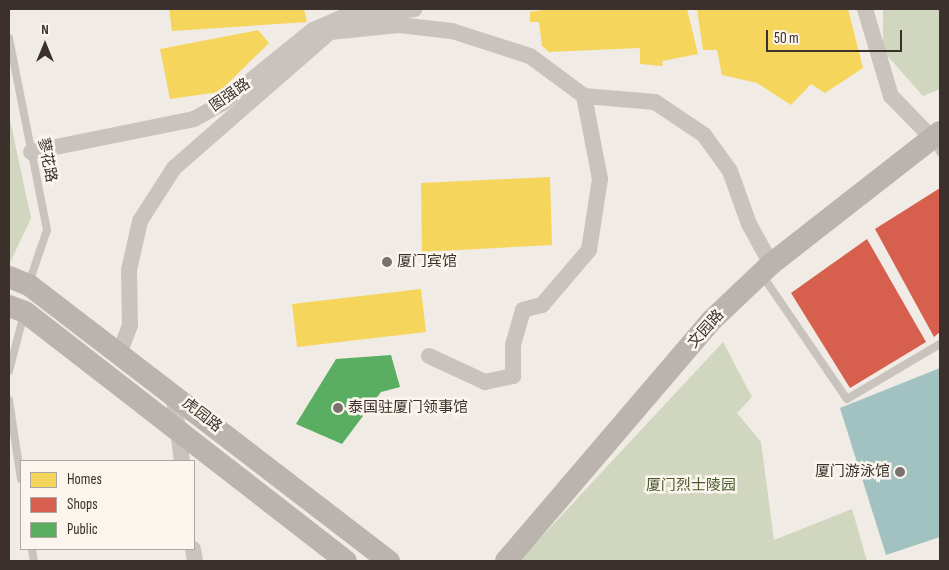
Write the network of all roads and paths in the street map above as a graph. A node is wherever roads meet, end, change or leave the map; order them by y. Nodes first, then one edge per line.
1 (415, 9) edge
2 (865, 9) edge
3 (9, 38) edge
4 (584, 96) junction
5 (937, 141) edge
6 (31, 152) junction
7 (766, 269) junction
8 (19, 281) edge
9 (17, 309) edge
10 (940, 344) edge
11 (119, 354) junction
12 (430, 356) dead end
13 (9, 372) edge
14 (173, 393) junction
15 (9, 400) edge
16 (178, 428) junction
17 (182, 460) edge
18 (20, 472) edge
19 (346, 561) edge
20 (389, 561) edge
21 (506, 561) edge

1 - 6 street, 图强路
2 - 5 street
3 - 6 lane, 蓼花路
4 - 7 street
4 - 11 street
4 - 12 street
5 - 7 main road, 文园路
6 - 8 lane, 蓼花路
7 - 10 lane
7 - 21 main road, 文园路
8 - 11 main road, 虎园路
9 - 13 lane
9 - 16 main road, 虎园路
11 - 14 main road, 虎园路
14 - 16 street
14 - 20 main road, 虎园路
15 - 18 lane
16 - 17 street
16 - 19 main road, 虎园路

